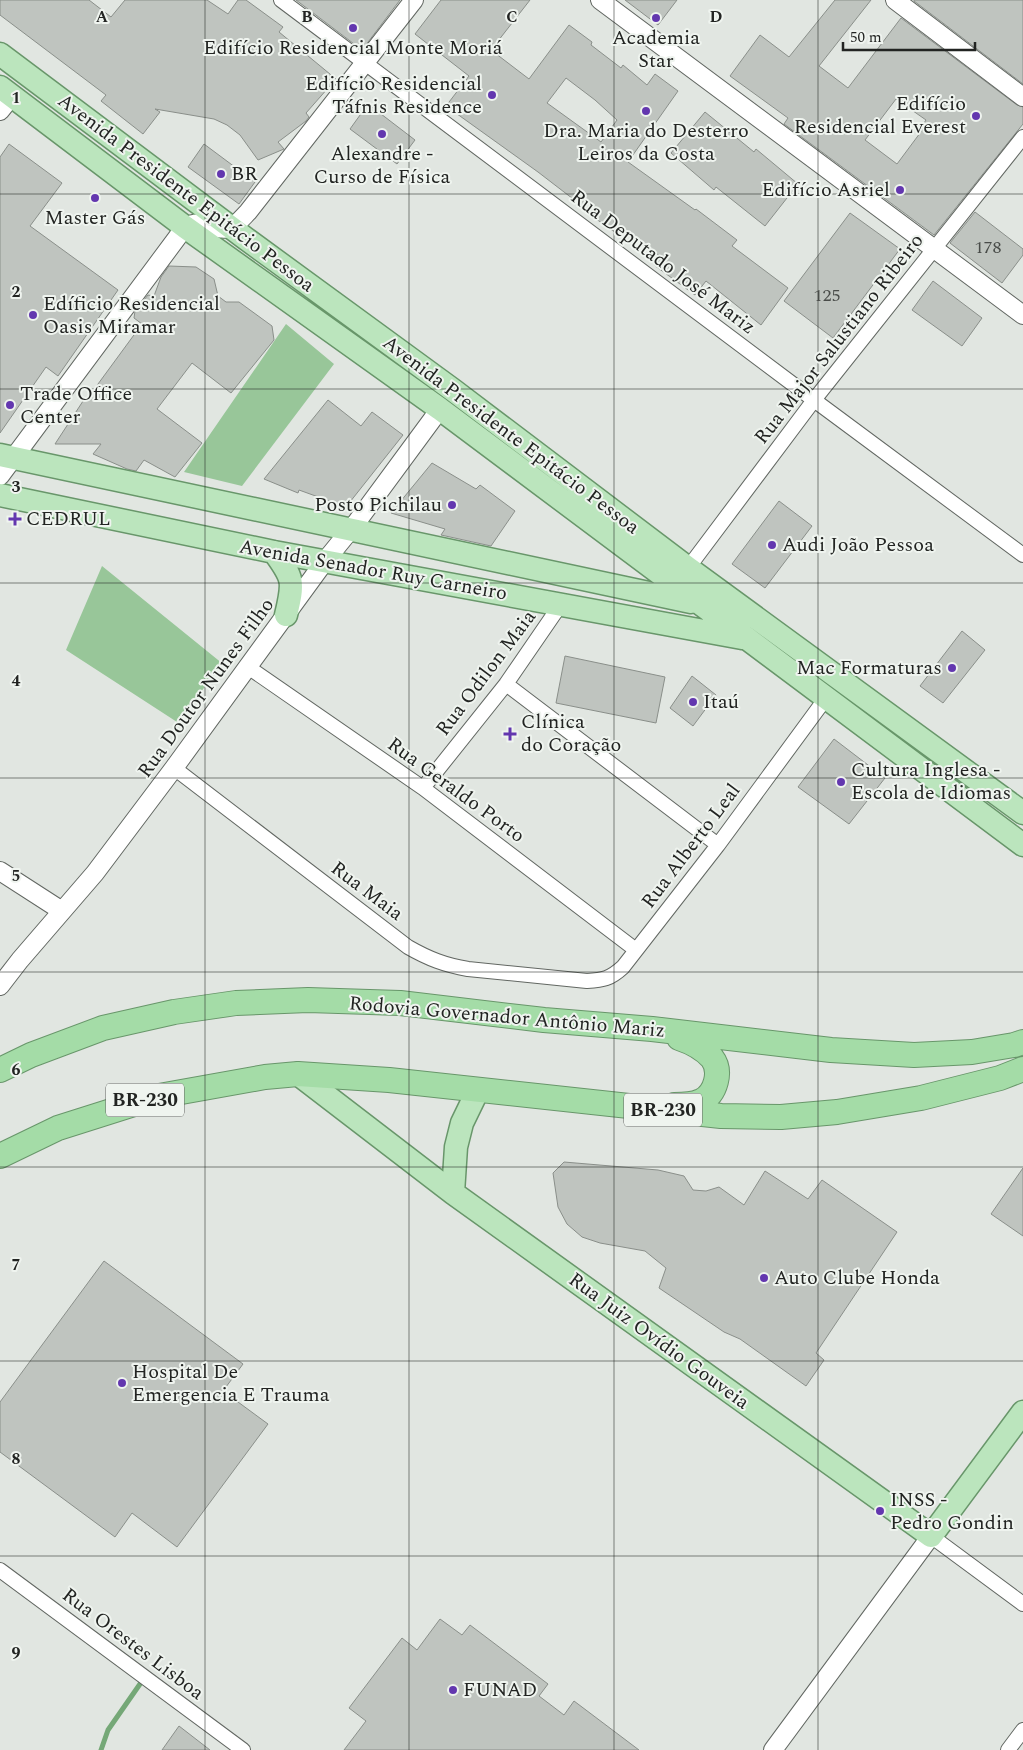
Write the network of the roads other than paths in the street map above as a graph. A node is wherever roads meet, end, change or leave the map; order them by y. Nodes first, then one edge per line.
1 (281, 0) edge
2 (414, 0) edge
3 (600, 0) edge
4 (896, 0) edge
5 (0, 54) edge
6 (366, 64) junction
7 (1023, 97) edge
8 (4, 98) edge
9 (1023, 137) edge
10 (185, 226) junction
11 (238, 233) junction
12 (934, 249) junction
13 (230, 258) junction
14 (1023, 315) edge
15 (814, 400) junction
16 (440, 409) junction
17 (7, 456) edge
18 (0, 476) edge
19 (0, 495) edge
20 (350, 529) junction
21 (274, 552) junction
22 (1023, 555) edge
23 (325, 561) junction
24 (688, 568) junction
25 (561, 604) junction
26 (700, 604) junction
27 (737, 604) junction
28 (286, 614) junction
29 (748, 639) junction
30 (248, 667) junction
31 (506, 684) junction
32 (826, 698) junction
33 (174, 768) junction
34 (423, 788) junction
35 (1023, 813) edge
36 (1023, 845) edge
37 (718, 846) junction
38 (0, 871) edge
39 (62, 911) junction
40 (636, 950) junction
41 (564, 978) joint
42 (0, 986) edge
43 (652, 1029) junction
44 (1023, 1042) edge
45 (1023, 1069) edge
46 (0, 1070) edge
47 (298, 1074) junction
48 (478, 1090) junction
49 (628, 1106) junction
50 (0, 1156) edge
51 (454, 1193) junction
52 (1023, 1412) edge
53 (931, 1536) junction
54 (0, 1570) edge
55 (1023, 1604) edge
56 (1023, 1730) edge
57 (243, 1750) edge
58 (773, 1750) edge
59 (1008, 1750) edge

1 - 6 street, Rua Deputado José Mariz
2 - 6 street
3 - 12 street
4 - 7 street
5 - 11 main road, Avenida Presidente Epitácio Pessoa
6 - 11 street
6 - 15 street, Rua Deputado José Mariz
8 - 10 main road, Avenida Presidente Epitácio Pessoa
9 - 12 street, Rua Major Salustiano Ribeiro
10 - 11 street
10 - 13 main road, Avenida Presidente Epitácio Pessoa
10 - 17 street
11 - 13 main road
11 - 24 main road, Avenida Presidente Epitácio Pessoa
12 - 14 street
12 - 15 street, Rua Major Salustiano Ribeiro
13 - 16 main road, Avenida Presidente Epitácio Pessoa
15 - 22 street, Rua Deputado José Mariz
15 - 24 street, Rua Major Salustiano Ribeiro
16 - 20 street, Rua Doutor Nunes Filho
16 - 26 main road, Avenida Presidente Epitácio Pessoa
17 - 18 street
17 - 20 main road, Avenida Senador Ruy Carneiro
19 - 21 main road, Avenida Senador Ruy Carneiro
20 - 23 street, Rua Doutor Nunes Filho
20 - 26 main road, Avenida Senador Ruy Carneiro
21 - 23 main road, Avenida Senador Ruy Carneiro
21 - 28 main road
23 - 25 main road, Avenida Senador Ruy Carneiro
23 - 28 street, Rua Doutor Nunes Filho
24 - 27 main road, Avenida Presidente Epitácio Pessoa
25 - 29 main road, Avenida Senador Ruy Carneiro
25 - 31 street, Rua Odilon Maia
26 - 27 main road
26 - 29 main road, Avenida Presidente Epitácio Pessoa
27 - 35 main road, Avenida Presidente Epitácio Pessoa
28 - 30 street, Rua Doutor Nunes Filho
29 - 32 main road, Avenida Presidente Epitácio Pessoa
30 - 33 street, Rua Doutor Nunes Filho
30 - 34 street, Rua Geraldo Porto
31 - 34 street, Rua Odilon Maia
31 - 37 street
32 - 36 main road, Avenida Presidente Epitácio Pessoa
32 - 37 street, Rua Alberto Leal
33 - 39 street, Rua Doutor Nunes Filho
33 - 41 street, Rua Maia
34 - 40 street, Rua Geraldo Porto
37 - 40 street, Rua Alberto Leal
38 - 39 street
39 - 42 street, Rua Doutor Nunes Filho
40 - 41 street, Rua Alberto Leal
43 - 44 highway, Rodovia Governador Antônio Mariz
43 - 46 highway, Rodovia Governador Antônio Mariz
43 - 49 highway
45 - 49 highway, BR-230
47 - 48 highway, BR-230
47 - 50 highway, BR-230
47 - 51 main road, Rua Juiz Ovídio Gouveia
48 - 49 highway, BR-230
48 - 51 main road
51 - 53 main road, Rua Juiz Ovídio Gouveia
52 - 53 main road
53 - 55 street, Rua Juiz Ovídio Gouveia
53 - 58 street
54 - 57 street, Rua Orestes Lisboa
56 - 59 street

